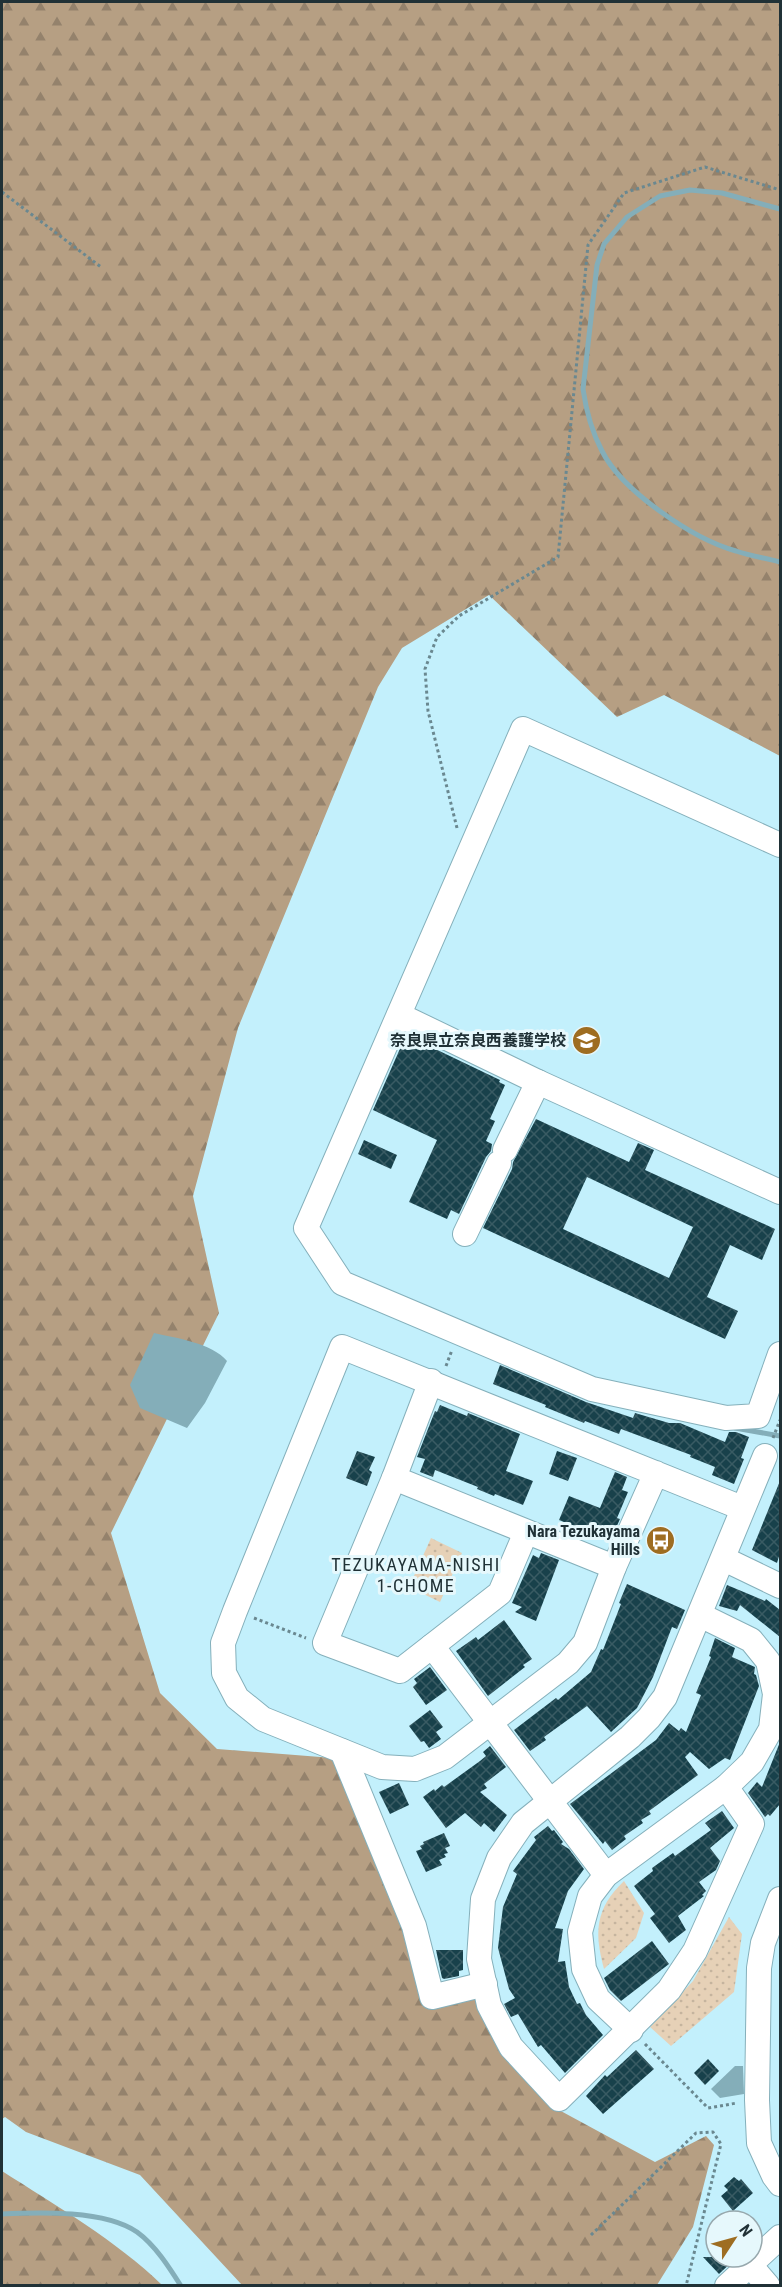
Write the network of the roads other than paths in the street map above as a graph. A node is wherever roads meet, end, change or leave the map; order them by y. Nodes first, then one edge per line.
1 (780, 845) edge
2 (399, 1015) junction
3 (538, 1082) junction
4 (780, 1192) edge
5 (465, 1234) dead end
6 (780, 1354) edge
7 (435, 1383) junction
8 (765, 1456) dead end
9 (656, 1473) junction
10 (394, 1479) junction
11 (742, 1508) junction
12 (526, 1532) junction
13 (724, 1559) junction
14 (614, 1567) junction
15 (780, 1586) edge
16 (700, 1615) junction
17 (432, 1646) junction
18 (491, 1722) junction
19 (342, 1751) junction
20 (726, 1787) junction
21 (549, 1801) junction
22 (606, 1875) junction
23 (780, 1899) edge
24 (485, 1984) junction
25 (631, 2030) junction
26 (780, 2184) edge
27 (780, 2237) edge
28 (764, 2252) edge
29 (746, 2269) edge
30 (753, 2269) edge
31 (727, 2286) edge
32 (768, 2286) edge

1 - 2 street
2 - 3 street
2 - 6 street
3 - 4 street
3 - 5 street
7 - 9 street
7 - 10 street
7 - 19 street
8 - 11 street
9 - 11 street
9 - 14 street
10 - 12 street
10 - 17 street
11 - 13 street
12 - 14 street
12 - 17 street
13 - 15 street
13 - 16 street
14 - 18 street
16 - 20 street
16 - 21 street
17 - 18 street
18 - 19 street
18 - 21 street
19 - 24 street
20 - 22 street
20 - 25 street
21 - 22 street
21 - 24 street
22 - 25 street
23 - 26 street
24 - 25 street
27 - 28 street
29 - 31 street
30 - 32 street

